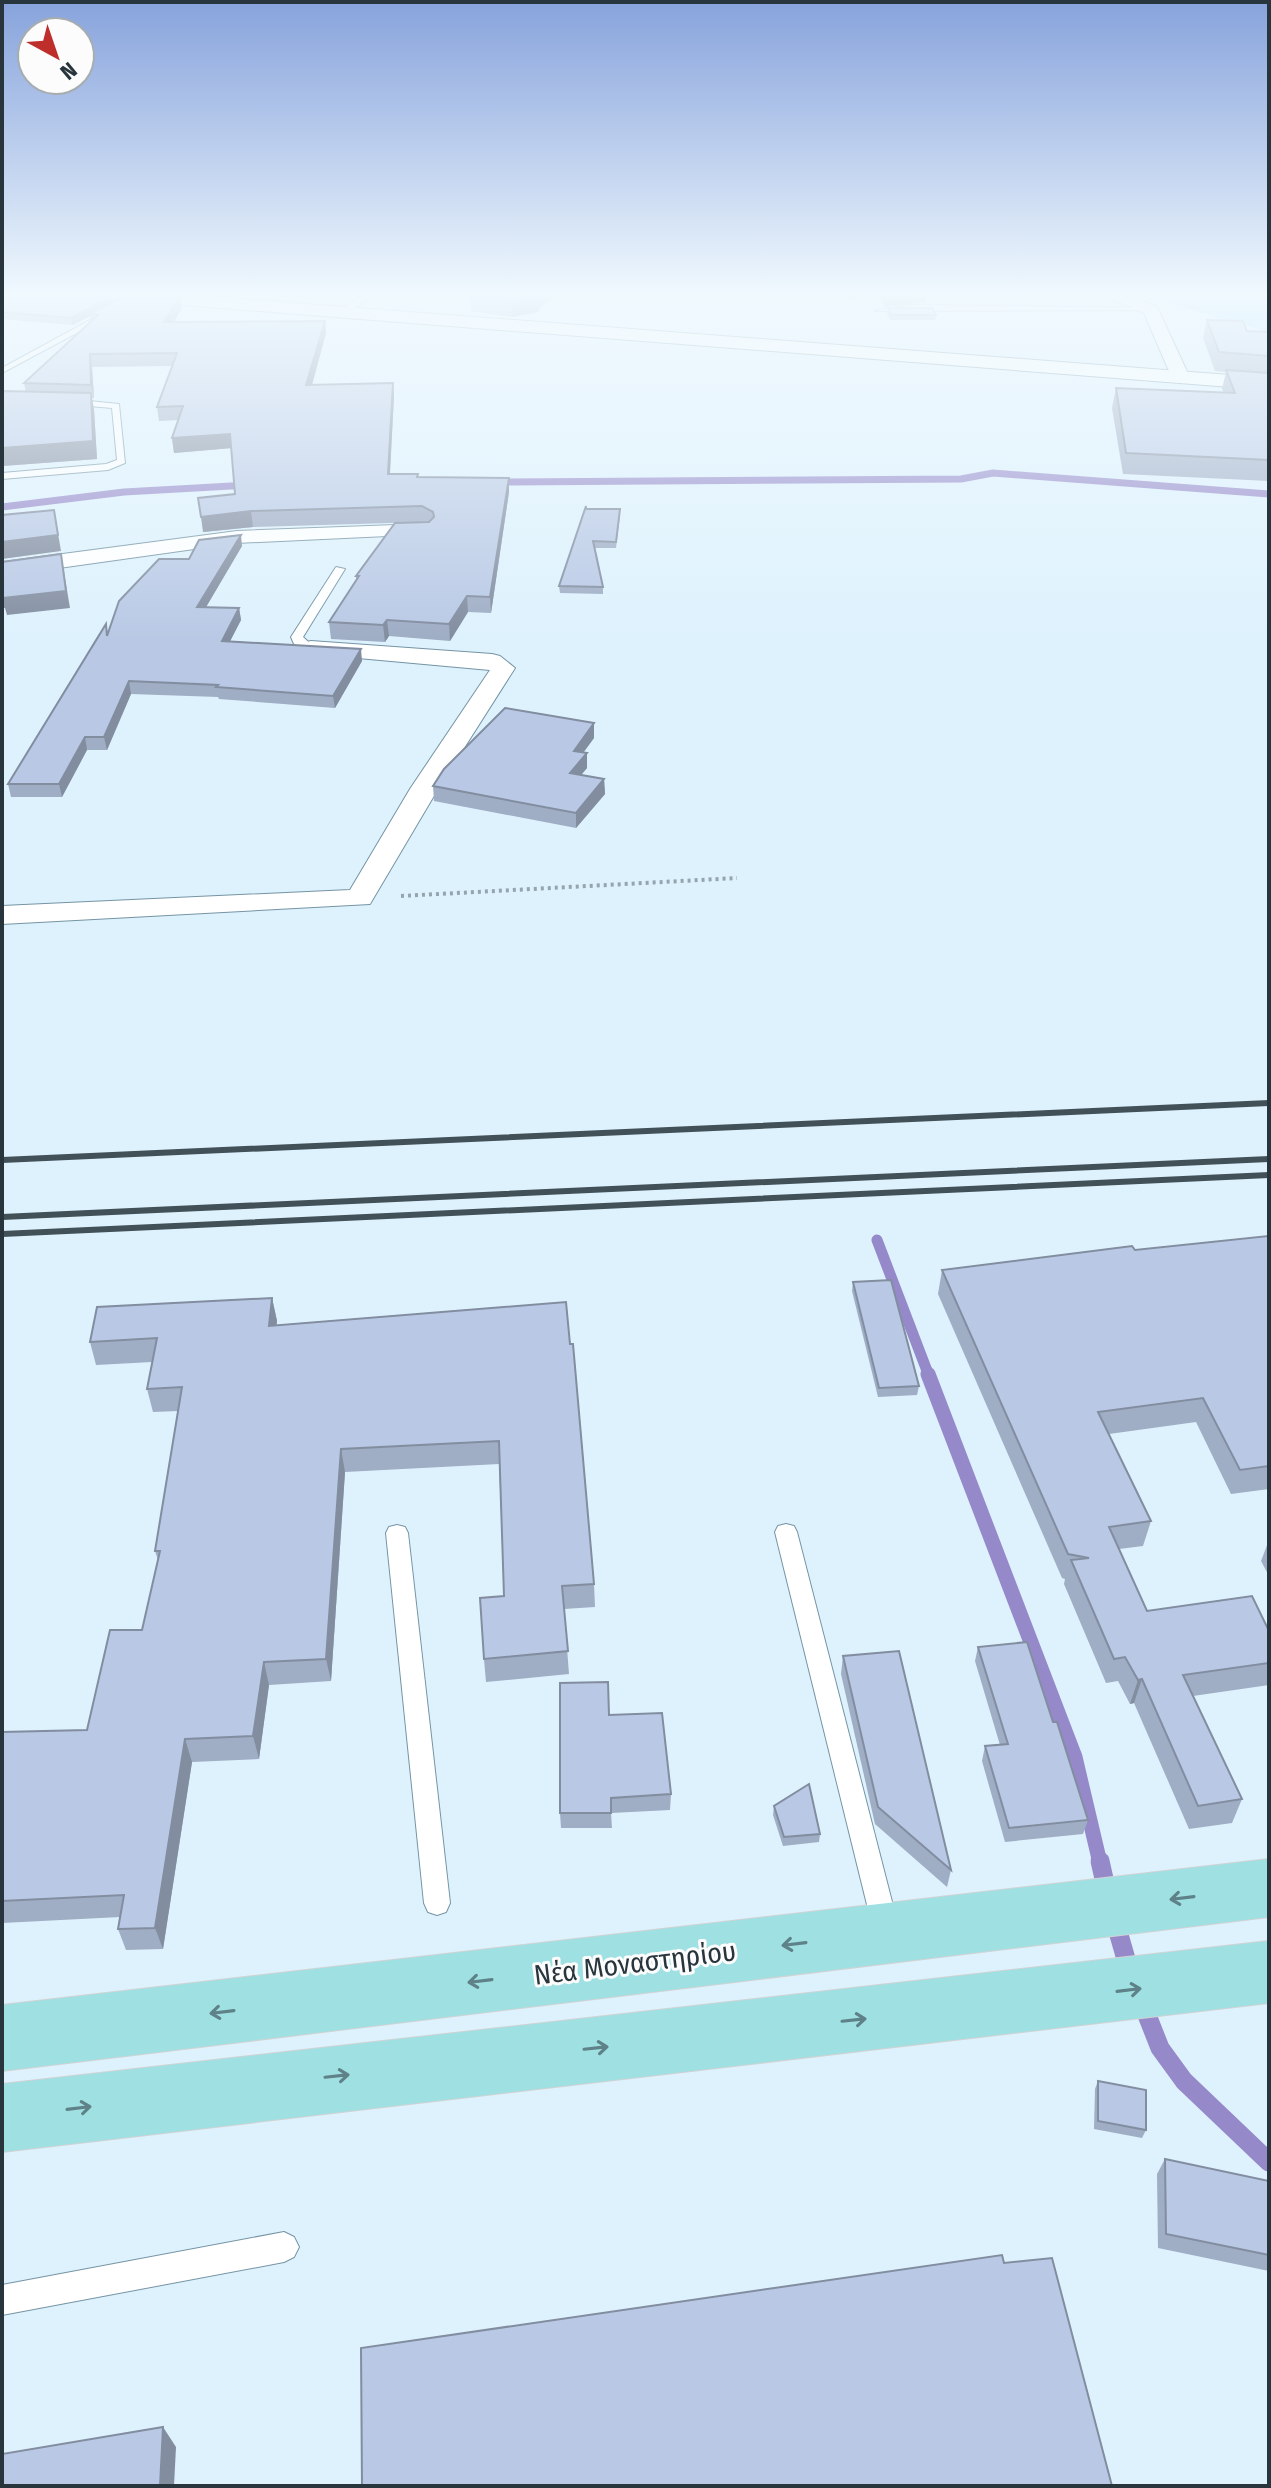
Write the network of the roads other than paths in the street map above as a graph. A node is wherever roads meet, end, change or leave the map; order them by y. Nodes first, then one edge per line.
1 (116, 407) edge
2 (2, 476) edge
3 (423, 530) edge
4 (2, 569) edge
5 (340, 569) dead end
6 (308, 647) joint
7 (2, 915) edge
8 (786, 1532) dead end
9 (397, 1533) dead end
10 (1264, 1889) edge
11 (437, 1903) dead end
12 (887, 1933) junction
13 (1269, 1972) edge
14 (2, 2038) edge
15 (2, 2118) edge
16 (284, 2247) dead end
17 (2, 2300) edge

1 - 2 lane
3 - 4 street
5 - 6 lane
6 - 7 street
8 - 12 lane
9 - 11 lane
10 -> 12 main road, Νέα Μοναστηρίου
12 -> 14 main road, Νέα Μοναστηρίου
15 -> 13 main road
16 - 17 lane

